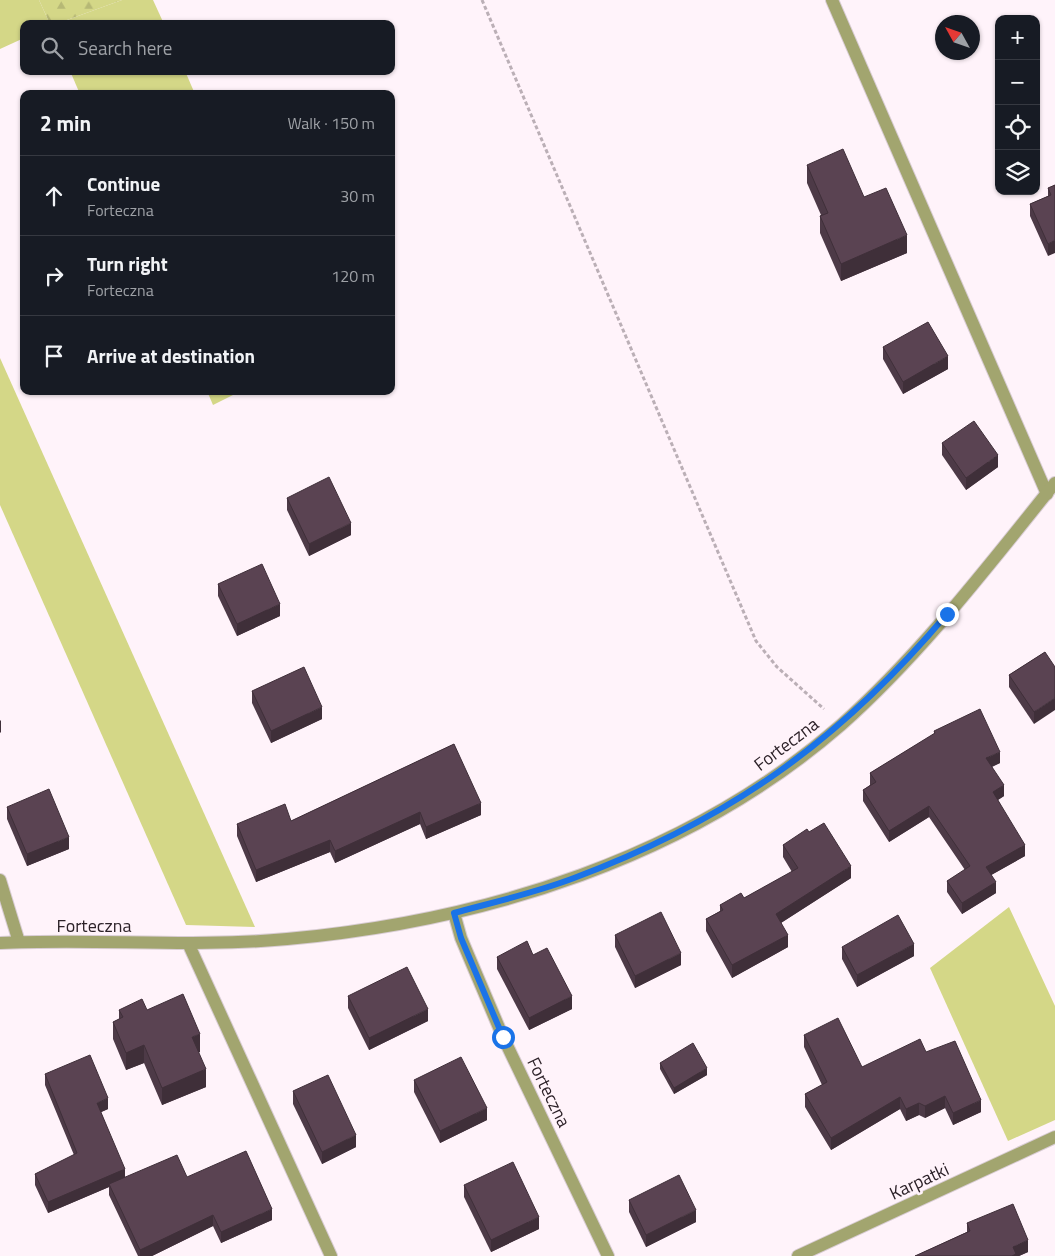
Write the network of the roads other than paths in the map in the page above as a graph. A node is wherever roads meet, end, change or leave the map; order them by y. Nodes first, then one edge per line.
1 (832, 0) edge
2 (1055, 483) edge
3 (1047, 494) junction
4 (0, 880) edge
5 (454, 913) junction
6 (19, 942) junction
7 (188, 943) junction
8 (0, 944) edge
9 (1055, 1137) edge
10 (331, 1256) edge
11 (608, 1256) edge
12 (798, 1256) edge

1 - 3 street
2 - 3 street, Forteczna
3 - 5 street, Forteczna
4 - 6 street
5 - 7 street, Forteczna
5 - 11 street, Forteczna
6 - 7 street, Forteczna
6 - 8 street, Forteczna
7 - 10 street
9 - 12 street, Karpatki

